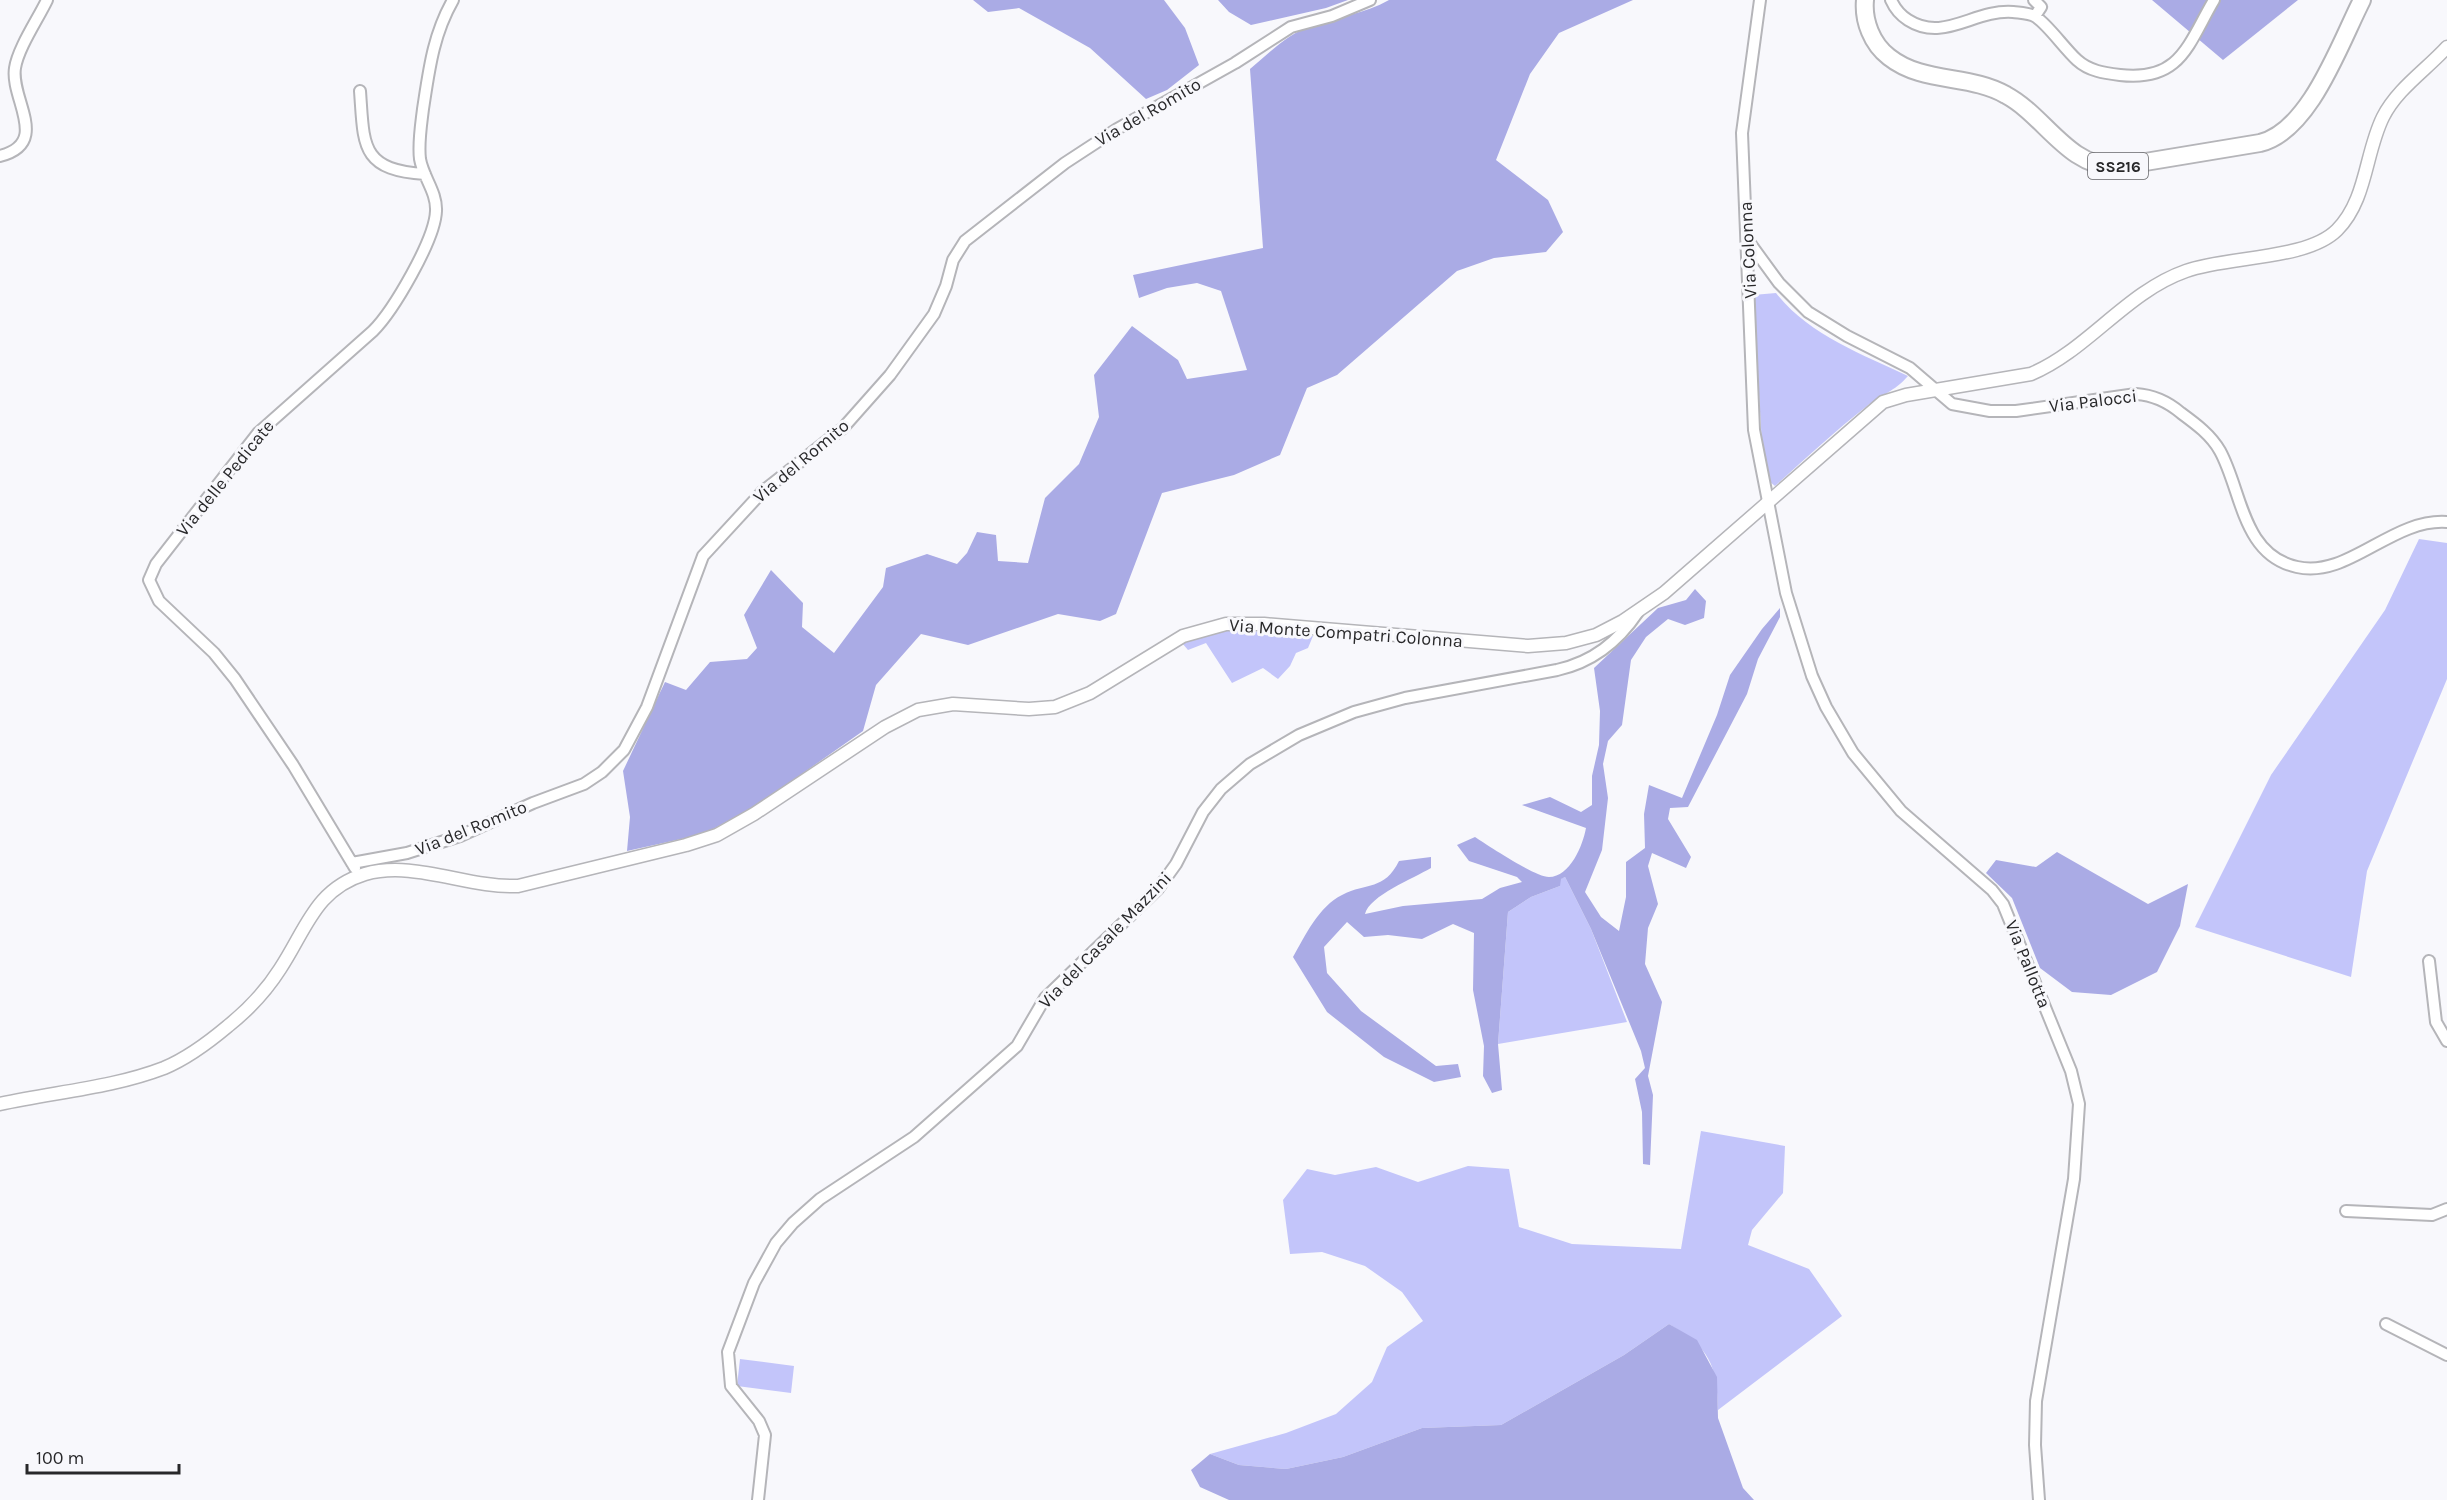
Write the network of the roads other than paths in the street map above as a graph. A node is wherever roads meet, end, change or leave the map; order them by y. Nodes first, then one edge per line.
1 (47, 0) edge
2 (453, 0) edge
3 (1370, 0) edge
4 (1760, 0) edge
5 (1865, 0) edge
6 (1891, 0) edge
7 (2034, 0) edge
8 (2214, 0) edge
9 (2362, 0) edge
10 (2035, 16) junction
11 (2447, 47) edge
12 (2447, 51) edge
13 (2436, 59) junction
14 (360, 91) dead end
15 (0, 156) edge
16 (425, 174) junction
17 (1748, 241) junction
18 (1934, 390) junction
19 (1768, 500) junction
20 (2447, 522) edge
21 (1639, 611) junction
22 (352, 863) junction
23 (359, 876) junction
24 (2429, 961) dead end
25 (2447, 1041) edge
26 (0, 1104) edge
27 (2447, 1209) edge
28 (2346, 1211) dead end
29 (2386, 1324) dead end
30 (2447, 1355) edge
31 (758, 1500) edge
32 (2039, 1500) edge

1 - 15 street
2 - 16 street, Via delle Pedicate
3 - 22 street, Via del Romito
4 - 17 street, Via Colonna
5 - 9 main road, SS216
6 - 10 street
7 - 10 street
8 - 10 street
11 - 13 street, Via Monte Compatri Colonna
12 - 13 street, Via Monte Compatri Colonna
13 - 18 street, Via Monte Compatri Colonna
14 - 16 street
16 - 22 street, Via delle Pedicate
17 - 18 street, Via Palocci
17 - 19 street, Via Colonna
18 - 19 street, Via Monte Compatri Colonna
18 - 20 street, Via Palocci
19 - 21 street, Via Monte Compatri Colonna
19 - 32 street, Via Pallotta
21 - 23 street, Via Monte Compatri Colonna
21 - 31 street, Via del Casale Mazzini
22 - 23 street, Via delle Pedicate
23 - 26 street, Via Monte Compatri Colonna
24 - 25 street
27 - 28 street
29 - 30 street

